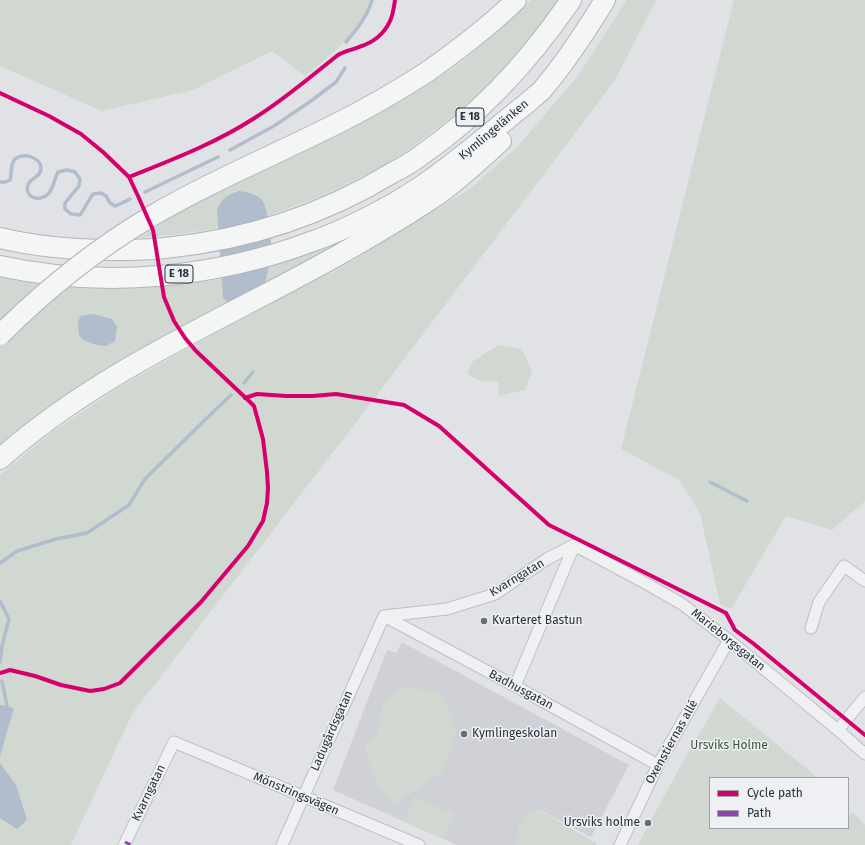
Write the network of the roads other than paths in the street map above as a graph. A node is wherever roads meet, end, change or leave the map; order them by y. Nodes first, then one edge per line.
1 (516, 0) edge
2 (571, 0) edge
3 (605, 0) edge
4 (540, 91) junction
5 (0, 238) edge
6 (0, 266) edge
7 (0, 335) edge
8 (0, 459) edge
9 (577, 546) junction
10 (865, 581) edge
11 (384, 616) junction
12 (811, 628) dead end
13 (729, 640) junction
14 (515, 686) junction
15 (865, 697) edge
16 (838, 730) junction
17 (174, 742) joint
18 (865, 754) edge
19 (658, 765) junction
20 (303, 796) junction
21 (127, 844) edge
22 (282, 845) edge
23 (419, 845) edge
24 (620, 845) edge

1 - 7 highway, bridge
2 - 5 highway, E 18, bridge
3 - 4 highway, Kymlingelänken / E 18
4 - 6 highway, Kymlingelänken / E 18
4 - 8 highway
9 - 11 street, Kvarngatan
9 - 13 street, Marieborgsgatan
9 - 14 street
10 - 12 street
11 - 14 street, Badhusgatan
11 - 20 street, Ladugårdsgatan
13 - 16 street, Marieborgsgatan
13 - 19 street, Oxenstiernas allé
14 - 19 street, Badhusgatan
15 - 16 street
16 - 18 street, Marieborgsgatan
17 - 20 street, Mönstringsvägen
17 - 21 street, Kvarngatan
19 - 24 street, Oxenstiernas allé
20 - 22 street, Ladugårdsgatan
20 - 23 street, Mönstringsvägen

